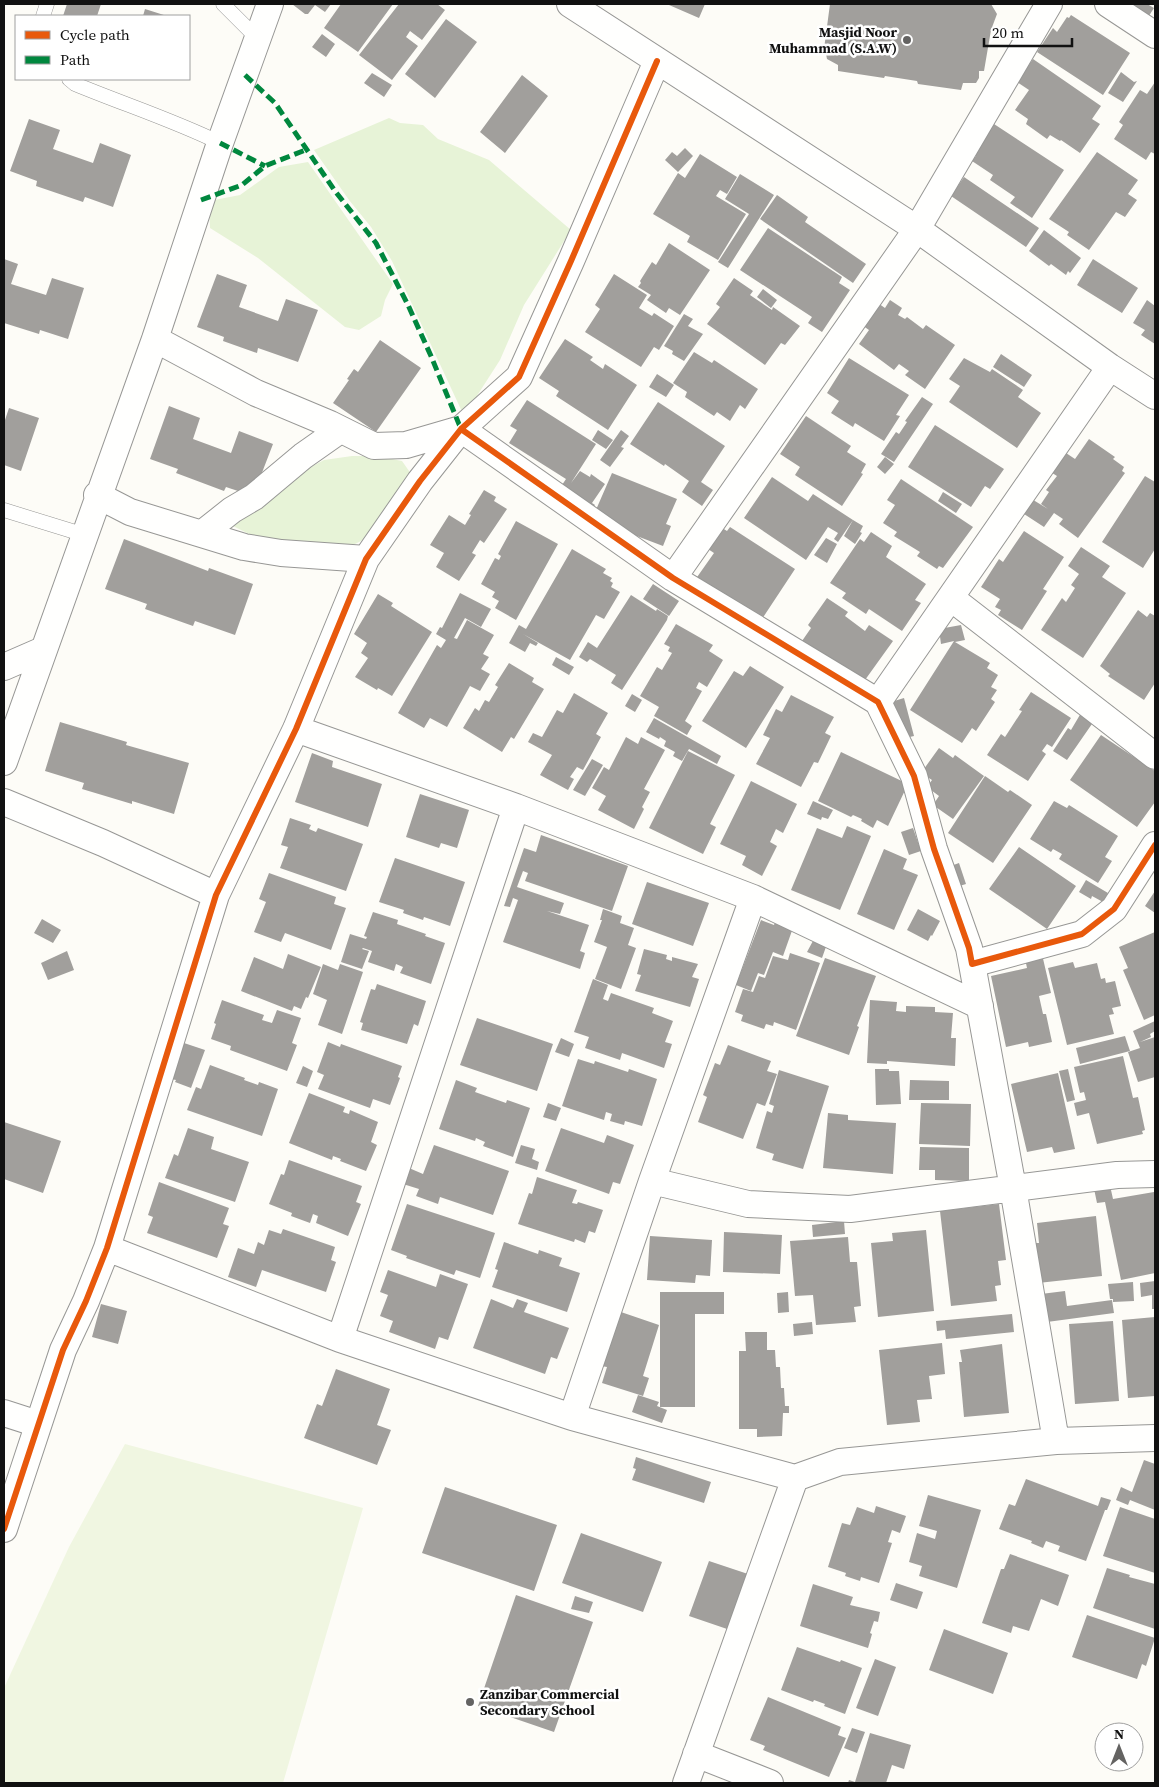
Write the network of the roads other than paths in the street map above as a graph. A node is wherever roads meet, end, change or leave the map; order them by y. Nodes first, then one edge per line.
1 (224, 4) edge
2 (270, 4) edge
3 (570, 4) edge
4 (1049, 4) edge
5 (1108, 4) edge
6 (1155, 35) edge
7 (258, 39) junction
8 (658, 61) junction
9 (70, 80) edge
10 (220, 143) junction
11 (917, 230) junction
12 (154, 339) junction
13 (1110, 367) junction
14 (1155, 396) edge
15 (461, 429) junction
16 (340, 430) junction
17 (98, 495) junction
18 (4, 510) edge
19 (203, 533) junction
20 (85, 535) junction
21 (366, 559) junction
22 (673, 578) junction
23 (951, 598) junction
24 (43, 650) junction
25 (4, 667) edge
26 (878, 702) junction
27 (296, 729) junction
28 (6, 751) edge
29 (1155, 756) edge
30 (4, 802) edge
31 (516, 807) junction
32 (1155, 845) edge
33 (216, 895) junction
34 (753, 898) junction
35 (972, 964) junction
36 (980, 1006) junction
37 (1155, 1174) edge
38 (652, 1181) junction
39 (1014, 1188) junction
40 (107, 1248) junction
41 (340, 1339) junction
42 (4, 1412) edge
43 (572, 1417) junction
44 (38, 1424) junction
45 (1155, 1438) edge
46 (1056, 1441) junction
47 (795, 1478) junction
48 (4, 1528) edge
49 (696, 1754) junction
50 (686, 1783) edge
51 (770, 1783) edge

1 - 7 lane
2 - 7 street
3 - 8 street
4 - 11 street
5 - 6 street
7 - 10 street
8 - 11 street
8 - 15 street
9 - 10 lane
10 - 12 street
11 - 13 street
11 - 22 street
12 - 16 street
12 - 17 street
13 - 14 street
13 - 23 street
15 - 16 street
15 - 21 street
15 - 22 street
16 - 19 street
17 - 19 street
17 - 20 street
18 - 20 lane
19 - 21 street
20 - 24 street
21 - 27 street
22 - 26 street
23 - 26 street
23 - 29 street
24 - 25 street
24 - 28 street
26 - 35 street
27 - 31 street
27 - 33 street
30 - 33 street
31 - 34 street
31 - 41 street
32 - 35 street
33 - 40 street
34 - 36 street
34 - 38 street
35 - 36 street
36 - 39 street
37 - 39 street
38 - 39 street
38 - 43 street
39 - 46 street
40 - 41 street
40 - 44 street
41 - 43 street
42 - 44 street
43 - 47 street
44 - 48 street
45 - 46 street
46 - 47 street
47 - 49 street
49 - 50 street
49 - 51 street

